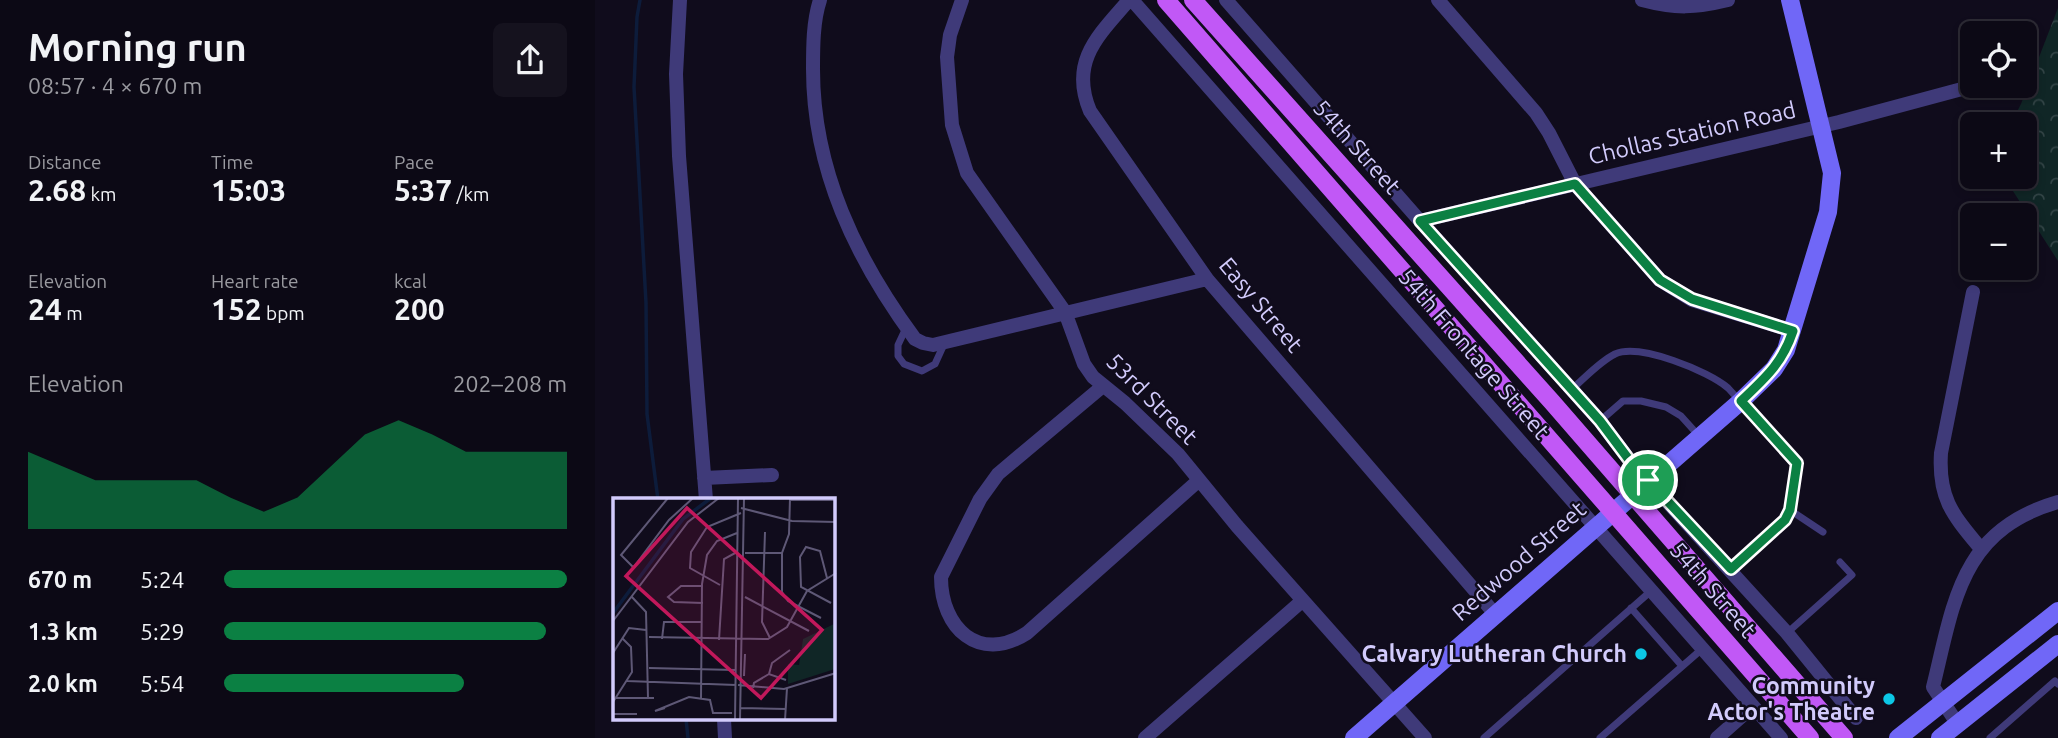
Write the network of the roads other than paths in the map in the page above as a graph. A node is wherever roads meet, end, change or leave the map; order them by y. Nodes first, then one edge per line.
1 (680, 0) edge
2 (820, 0) edge
3 (962, 0) edge
4 (1131, 0) edge
5 (1166, 0) edge
6 (1193, 0) edge
7 (1226, 0) edge
8 (1437, 0) edge
9 (1642, 0) edge
10 (1728, 0) edge
11 (1790, 0) edge
12 (1960, 89) edge
13 (1820, 127) junction
14 (1575, 184) junction
15 (1420, 221) junction
16 (1207, 279) junction
17 (1973, 292) dead end
18 (1065, 312) junction
19 (907, 327) junction
20 (1793, 331) junction
21 (945, 342) junction
22 (1103, 386) junction
23 (1572, 390) junction
24 (1741, 401) junction
25 (1600, 421) junction
26 (1700, 437) junction
27 (772, 475) dead end
28 (704, 478) junction
29 (1648, 480) junction
30 (1198, 481) junction
31 (1632, 494) junction
32 (706, 498) edge
33 (2058, 502) edge
34 (1790, 510) junction
35 (1612, 512) junction
36 (1595, 527) junction
37 (1823, 532) dead end
38 (1981, 549) junction
39 (1840, 562) dead end
40 (1731, 569) junction
41 (1651, 591) junction
42 (1302, 601) junction
43 (1632, 608) junction
44 (2058, 611) edge
45 (1495, 614) junction
46 (1787, 633) junction
47 (2058, 644) edge
48 (1702, 649) junction
49 (1682, 666) junction
50 (2058, 684) edge
51 (1394, 702) junction
52 (1943, 703) junction
53 (1752, 707) junction
54 (1856, 718) dead end
55 (724, 720) edge
56 (1958, 723) junction
57 (725, 738) edge
58 (1145, 738) edge
59 (1354, 738) edge
60 (1425, 738) edge
61 (1484, 738) edge
62 (1600, 738) edge
63 (1717, 738) edge
64 (1780, 738) edge
65 (1810, 738) edge
66 (1845, 738) edge
67 (1898, 738) edge
68 (1940, 738) edge
69 (1990, 738) edge

1 - 28 street
2 - 19 street
3 - 18 street, 53rd Street
4 - 16 street, Easy Street
4 - 36 street, 54th Frontage Street
5 - 35 main road, 54th Street
6 - 31 main road, 54th Street
7 - 15 street, 54th Frontage Street
8 - 14 street
9 - 10 street
11 - 13 street, Redwood Street
12 - 13 street, Chollas Station Road
13 - 14 street, Chollas Station Road
13 - 20 street, Redwood Street
14 - 15 street, Chollas Station Road
14 - 20 street
15 - 23 street, 54th Frontage Street
16 - 18 street
16 - 45 street, Easy Street
17 - 38 street
18 - 21 street
18 - 22 street, 53rd Street
19 - 21 street
19 - 21 lane
20 - 24 street, Redwood Street
22 - 30 street, 53rd Street
22 - 30 street
23 - 24 lane
23 - 25 street, 54th Frontage Street
24 - 26 street, Redwood Street
24 - 34 lane
25 - 26 lane
25 - 29 street, 54th Frontage Street
26 - 29 street, Redwood Street
27 - 28 street
28 - 32 street
29 - 31 street, Redwood Street
29 - 40 street, 54th Frontage Street
30 - 42 street, 53rd Street
31 - 35 street, Redwood Street
31 - 66 main road, 54th Street
33 - 38 street
34 - 37 lane
34 - 40 lane
35 - 36 street, Redwood Street
35 - 65 main road, 54th Street
36 - 41 street, 54th Frontage Street
36 - 45 street, Redwood Street
38 - 52 street
39 - 46 lane
40 - 46 street, 54th Frontage Street
41 - 43 lane
41 - 48 street, 54th Frontage Street
42 - 51 street, 53rd Street
42 - 58 street
43 - 49 lane
43 - 61 lane
44 - 52 street
45 - 51 street, Redwood Street
46 - 54 street, 54th Frontage Street
47 - 56 street
48 - 49 lane
48 - 53 street, 54th Frontage Street
49 - 62 lane
50 - 69 lane
51 - 59 street, Redwood Street
51 - 60 street, 53rd Street
52 - 56 street
52 - 67 street
53 - 63 street
53 - 64 street, 54th Frontage Street
55 - 57 street
56 - 68 street

